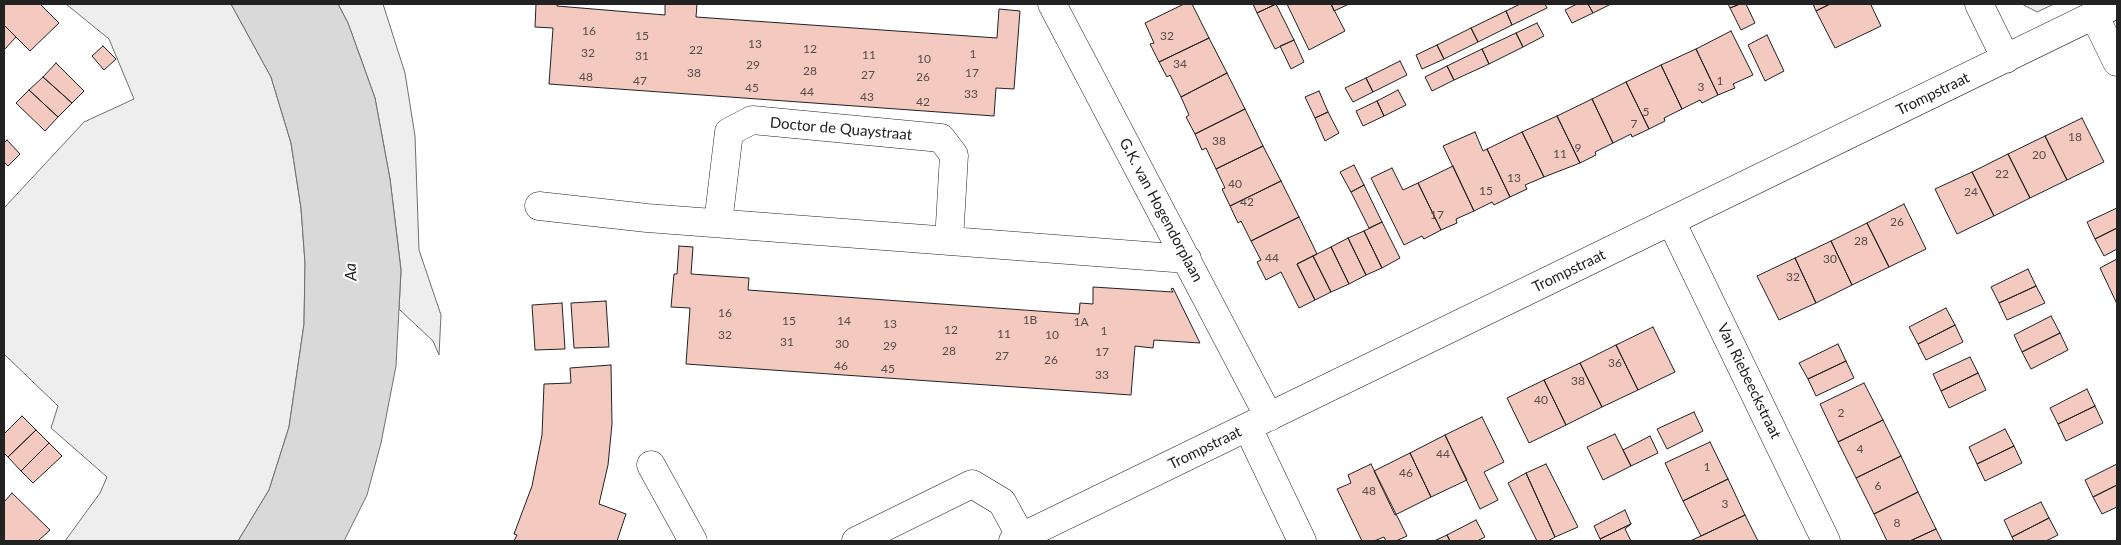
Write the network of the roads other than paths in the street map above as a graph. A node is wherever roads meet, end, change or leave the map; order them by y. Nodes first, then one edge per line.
1 (1979, 4) edge
2 (1061, 7) edge
3 (2105, 10) edge
4 (2006, 59) junction
5 (2117, 62) edge
6 (539, 206) dead end
7 (1671, 221) junction
8 (718, 224) junction
9 (948, 240) junction
10 (1187, 259) junction
11 (1258, 422) junction
12 (652, 465) dead end
13 (1017, 539) edge
14 (693, 541) edge
15 (856, 541) edge
16 (1302, 541) edge
17 (1826, 541) edge

1 - 4 street
2 - 10 street, G.K. van Hogendorplaan
3 - 4 street, Trompstraat
3 - 5 street
4 - 7 street, Trompstraat
6 - 8 street
7 - 11 street, Trompstraat
7 - 17 street, Van Riebeeckstraat
8 - 9 street
8 - 9 street, Doctor de Quaystraat
9 - 10 street
10 - 11 street, G.K. van Hogendorplaan
11 - 13 street, Trompstraat
11 - 16 street, G.K. van Hogendorplaan
12 - 14 street
13 - 15 street, Trompstraat

